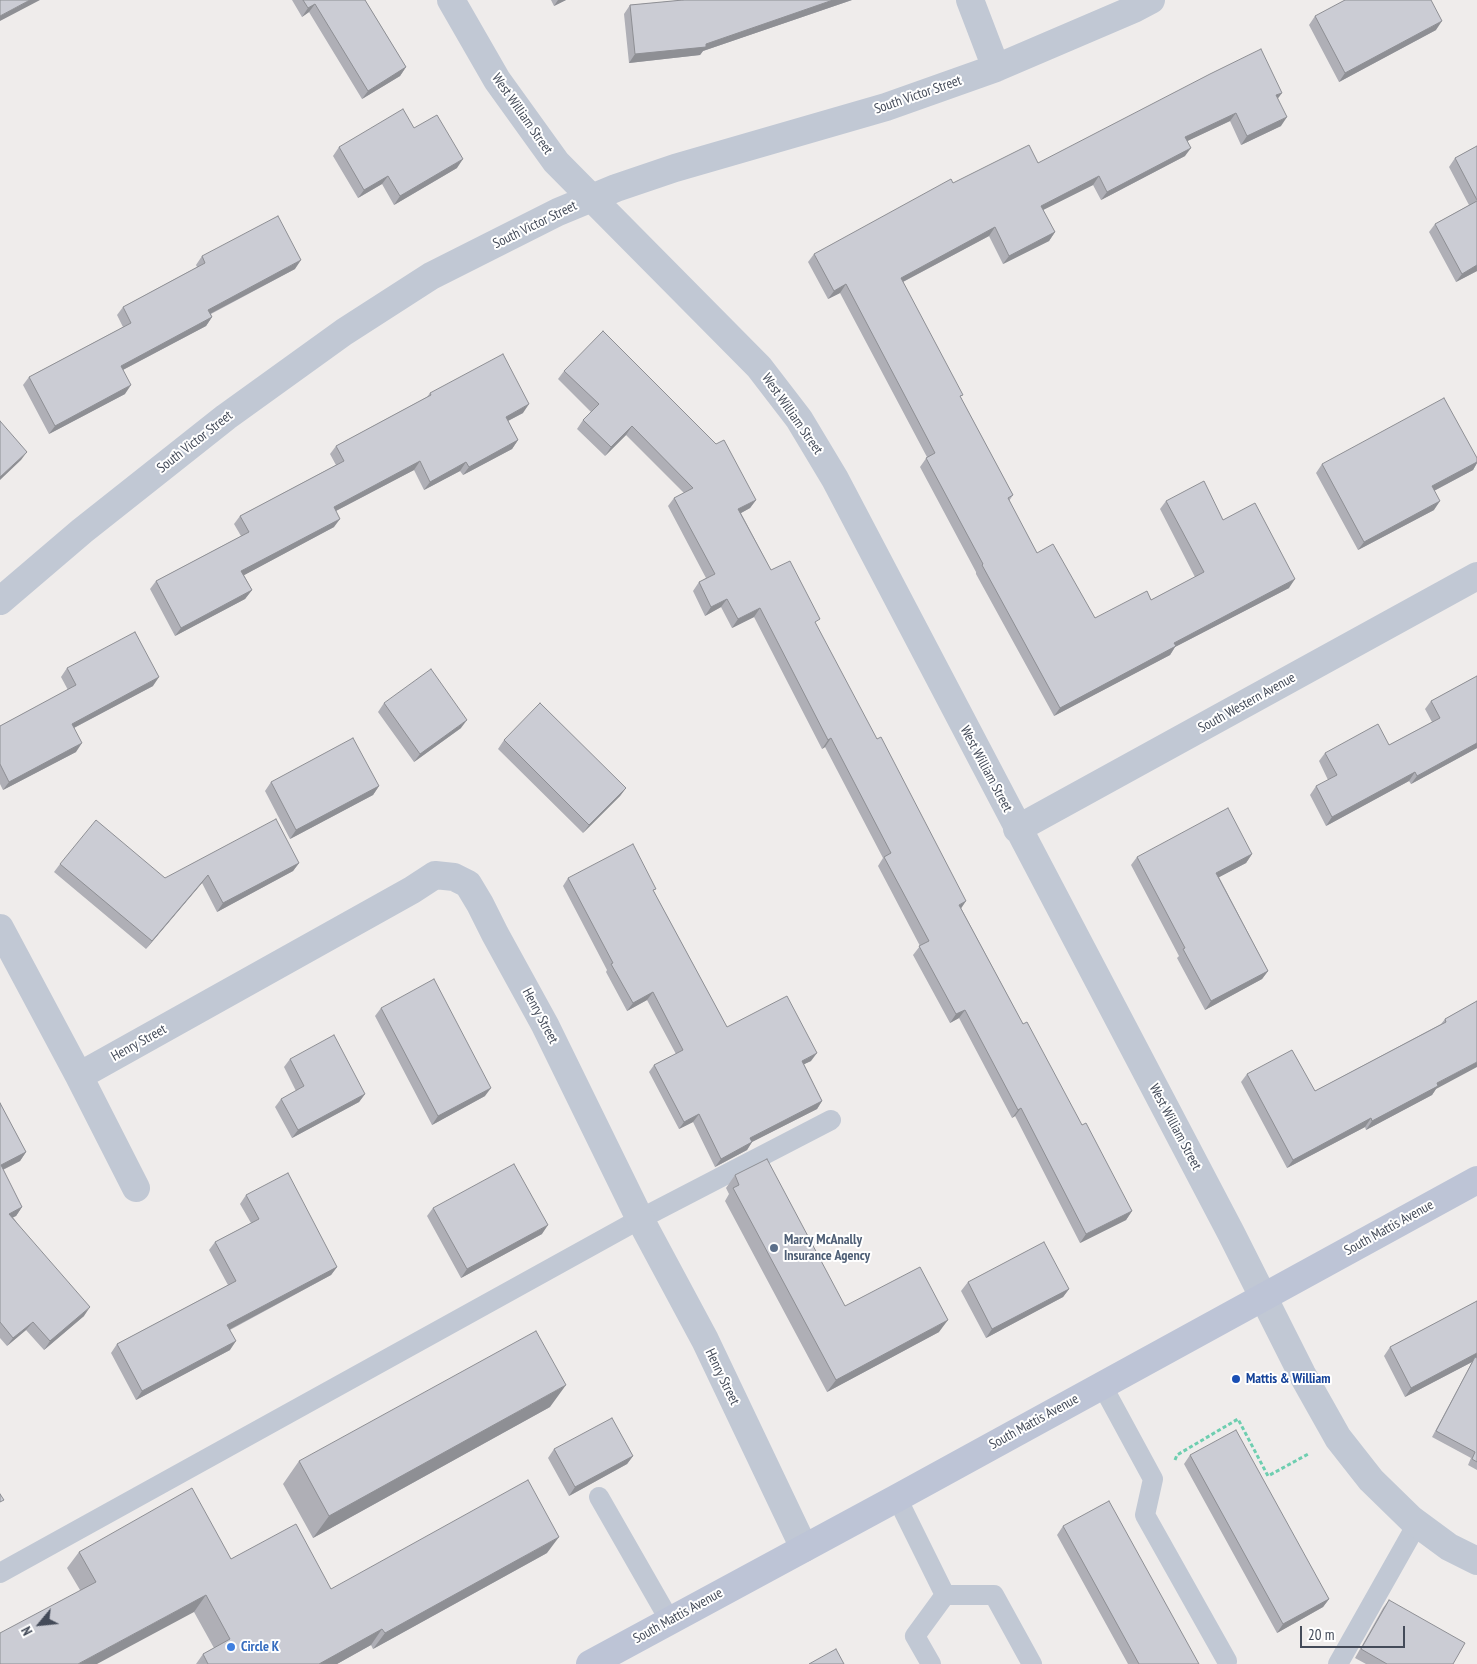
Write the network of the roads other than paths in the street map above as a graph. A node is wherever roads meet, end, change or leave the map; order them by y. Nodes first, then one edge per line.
1 (451, 0) edge
2 (970, 0) edge
3 (1151, 0) edge
4 (996, 68) junction
5 (590, 199) junction
6 (1477, 576) edge
7 (0, 601) edge
8 (1017, 829) junction
9 (0, 928) edge
10 (79, 1076) junction
11 (831, 1120) dead end
12 (1477, 1180) edge
13 (136, 1188) dead end
14 (640, 1219) junction
15 (1264, 1296) junction
16 (1102, 1385) junction
17 (598, 1497) dead end
18 (897, 1498) junction
19 (1417, 1524) junction
20 (804, 1548) junction
21 (1477, 1561) edge
22 (0, 1573) edge
23 (945, 1596) junction
24 (670, 1620) junction
25 (1227, 1662) dead end
26 (590, 1664) edge
27 (931, 1664) edge
28 (1032, 1664) edge
29 (1338, 1664) edge

1 - 5 street, West William Street
2 - 4 street
3 - 4 street, South Victor Street
4 - 5 street, South Victor Street
5 - 7 street, South Victor Street
5 - 8 street, West William Street
6 - 8 street, South Western Avenue
8 - 15 street, West William Street
9 - 10 street
10 - 13 street
10 - 14 street, Henry Street
11 - 14 lane
12 - 15 main road, South Mattis Avenue
14 - 20 street, Henry Street
14 - 22 lane
15 - 16 main road, South Mattis Avenue
15 - 19 street, West William Street
16 - 18 main road, South Mattis Avenue
16 - 25 lane
17 - 24 lane
18 - 20 main road, South Mattis Avenue
18 - 23 lane
19 - 21 street, West William Street
19 - 29 lane
20 - 24 main road, South Mattis Avenue
23 - 27 lane
23 - 28 lane
24 - 26 main road, South Mattis Avenue

